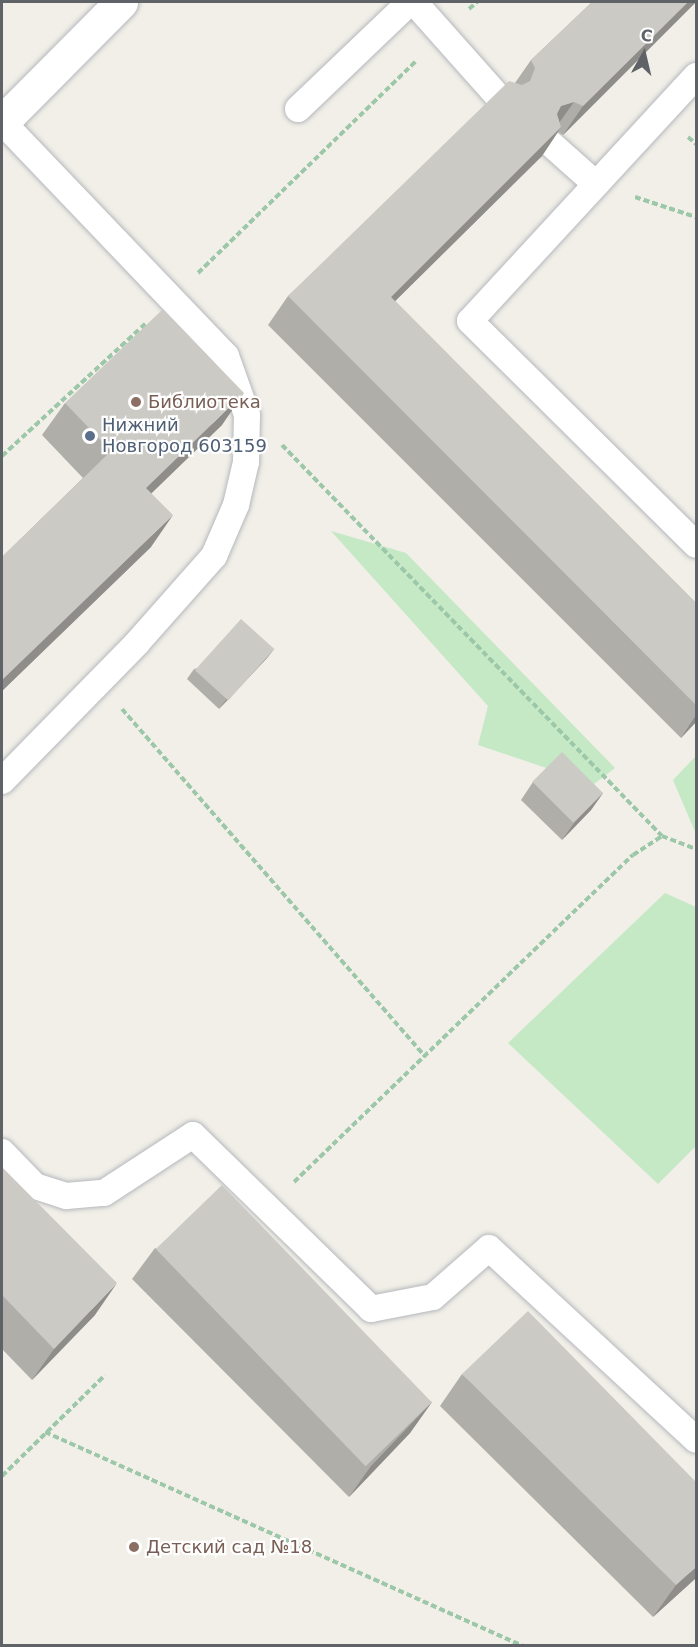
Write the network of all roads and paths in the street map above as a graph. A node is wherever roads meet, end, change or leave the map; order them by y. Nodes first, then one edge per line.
1 (121, 2) edge
2 (412, 2) edge
3 (477, 2) edge
4 (443, 35) junction
5 (696, 76) edge
6 (500, 99) edge
7 (298, 109) dead end
8 (2, 122) edge
9 (552, 145) edge
10 (596, 184) junction
11 (696, 217) edge
12 (171, 300) junction
13 (243, 405) junction
14 (2, 456) edge
15 (696, 545) edge
16 (98, 682) junction
17 (2, 781) edge
18 (662, 836) junction
19 (696, 849) edge
20 (425, 1056) junction
21 (2, 1152) edge
22 (265, 1209) junction
23 (105, 1375) dead end
24 (45, 1432) junction
25 (696, 1440) edge
26 (2, 1476) edge
27 (523, 1646) edge

1 - 8 street
2 - 4 lane
2 - 7 lane
3 - 4 path
4 - 6 lane
4 - 12 path
5 - 10 lane
8 - 12 lane
9 - 10 lane
10 - 11 path
10 - 15 lane
12 - 13 lane
12 - 14 path
13 - 16 lane
13 - 18 path
16 - 17 lane
16 - 20 path
18 - 19 path
18 - 20 path
20 - 22 path
21 - 22 lane
22 - 25 lane
23 - 24 path
24 - 26 path
24 - 27 path

